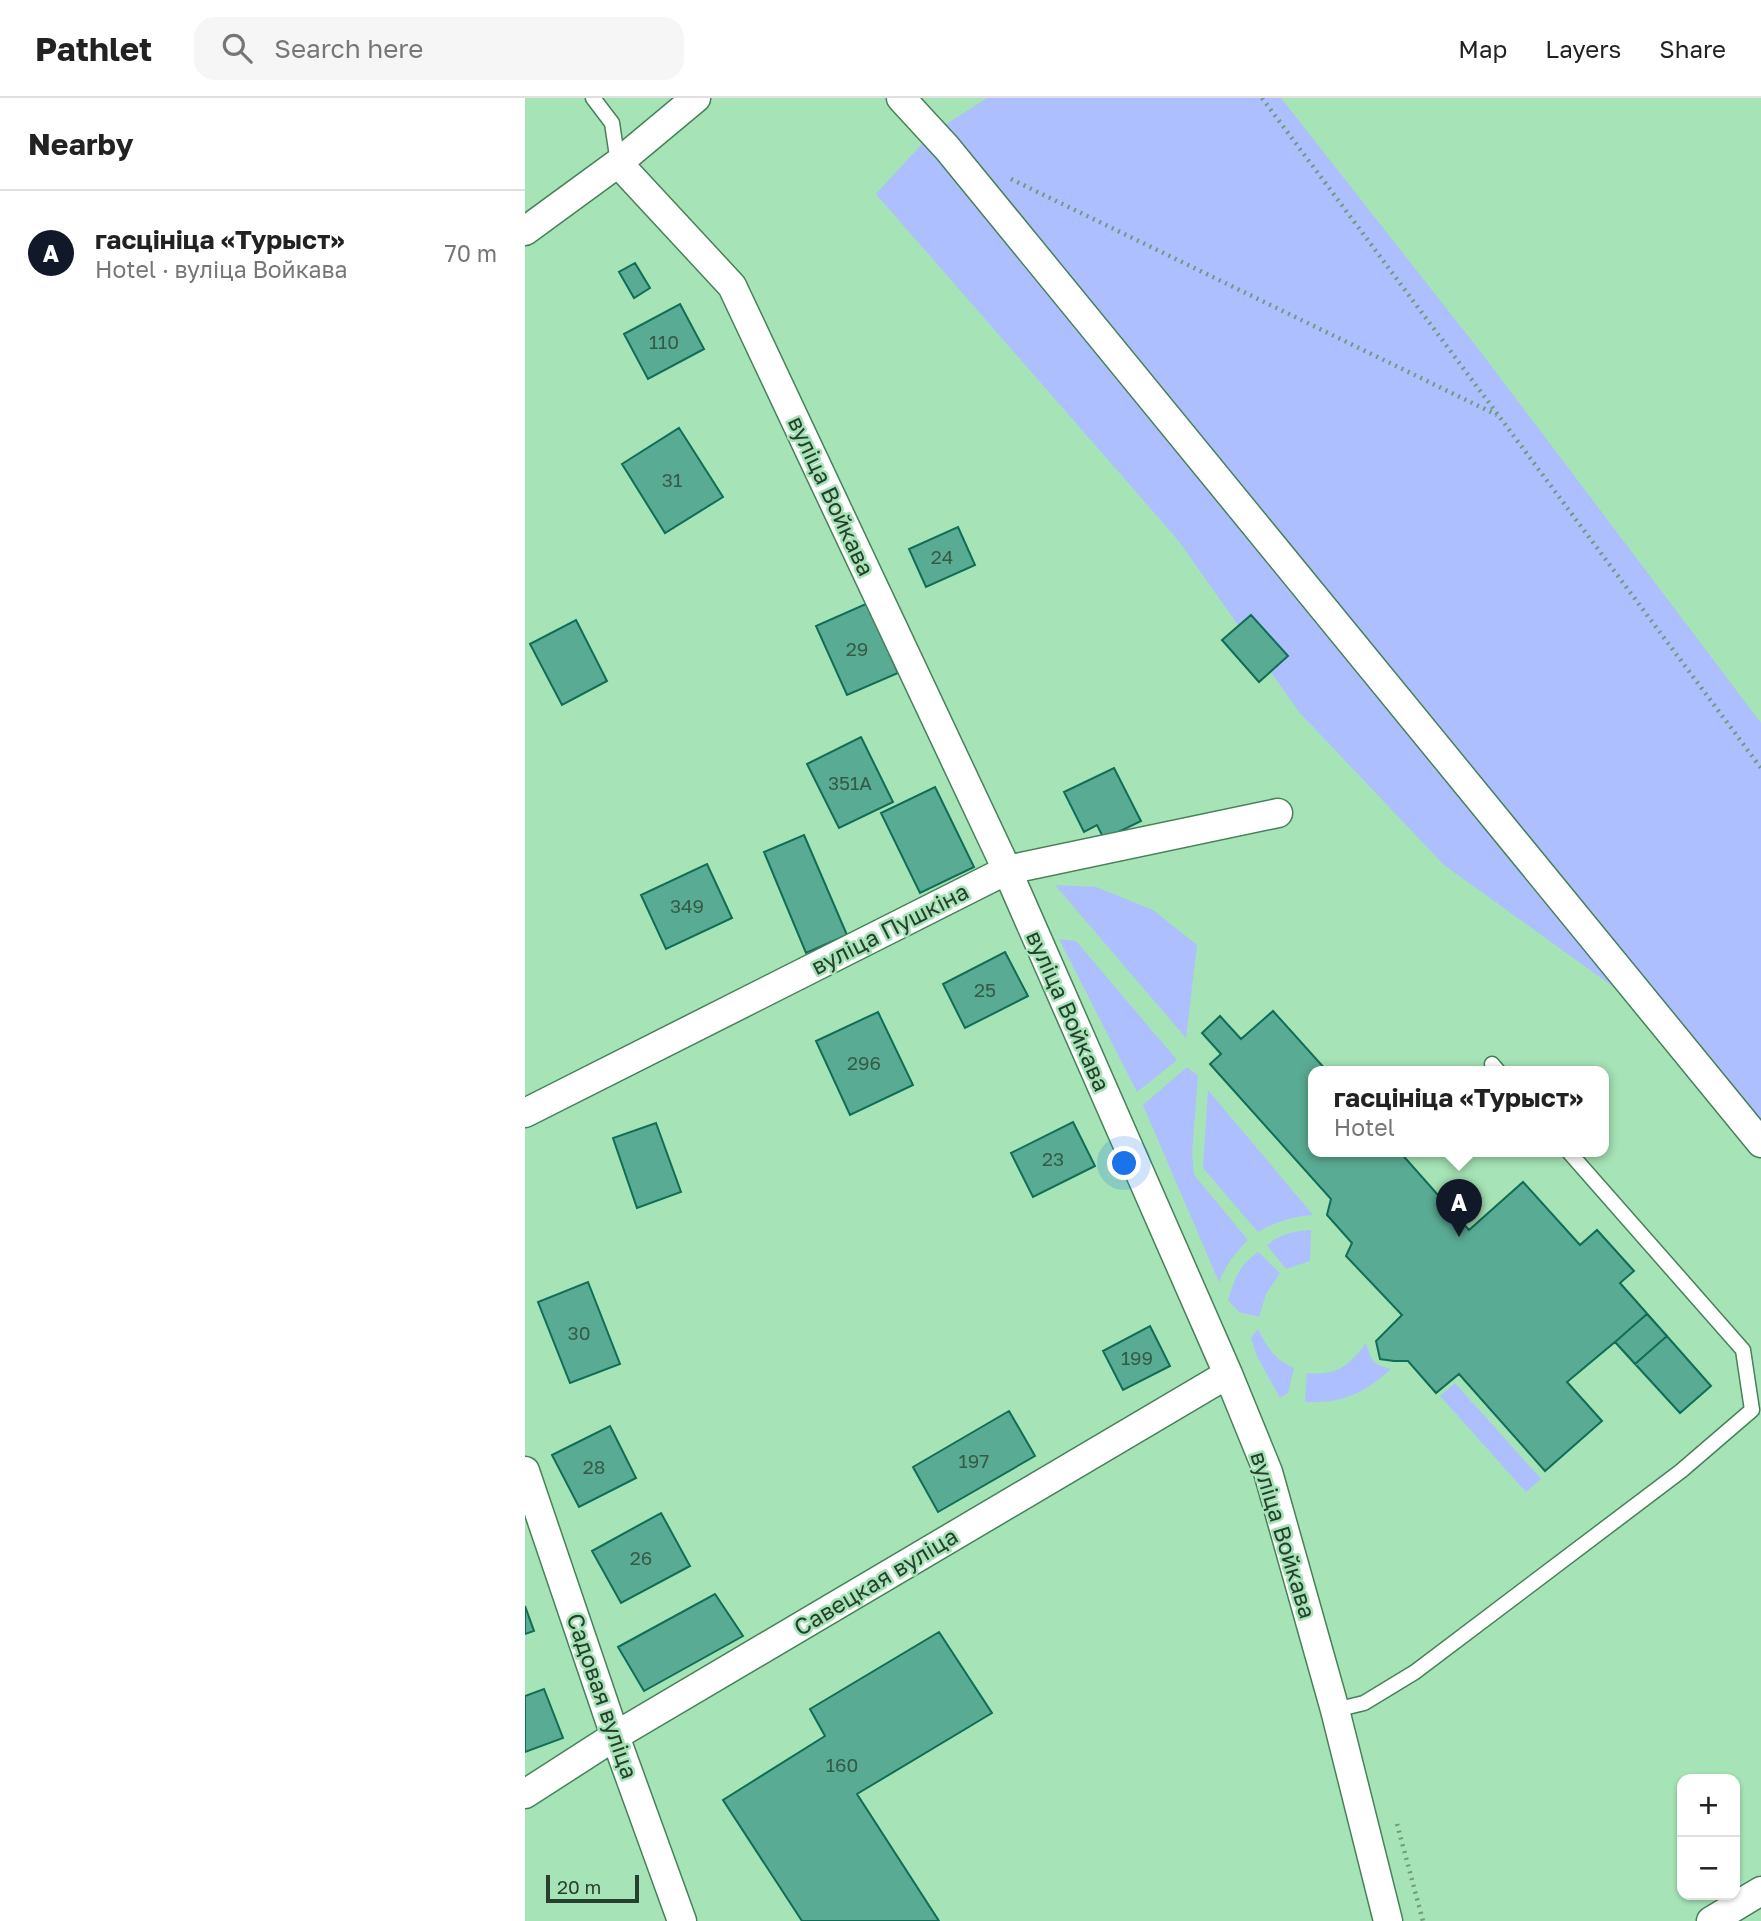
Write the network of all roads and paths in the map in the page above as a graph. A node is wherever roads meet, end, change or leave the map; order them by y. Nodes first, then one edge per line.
1 (593, 98) edge
2 (696, 98) edge
3 (901, 98) edge
4 (1262, 98) edge
5 (618, 163) junction
6 (1010, 179) dead end
7 (525, 231) edge
8 (1499, 416) junction
9 (1761, 768) edge
10 (1278, 813) dead end
11 (1007, 870) junction
12 (525, 1113) edge
13 (1761, 1143) edge
14 (1573, 1157) edge
15 (1228, 1374) junction
16 (525, 1471) edge
17 (1335, 1710) junction
18 (615, 1736) junction
19 (525, 1794) edge
20 (1761, 1891) edge
21 (682, 1921) edge
22 (1388, 1921) edge
23 (1711, 1921) edge

1 - 5 lane
2 - 5 street
3 - 13 street
4 - 8 path
5 - 7 street
5 - 11 street, вуліца Войкава
6 - 8 path
8 - 9 path
10 - 11 street, вуліца Пушкіна
11 - 12 street, вуліца Пушкіна
11 - 15 street, вуліца Войкава
14 - 17 lane
15 - 17 street, вуліца Войкава
15 - 18 street, Савецкая вуліца
16 - 18 street, Садовая вуліца
17 - 22 street, вуліца Войкава
18 - 19 street, Савецкая вуліца
18 - 21 street, Садовая вуліца
20 - 23 street

